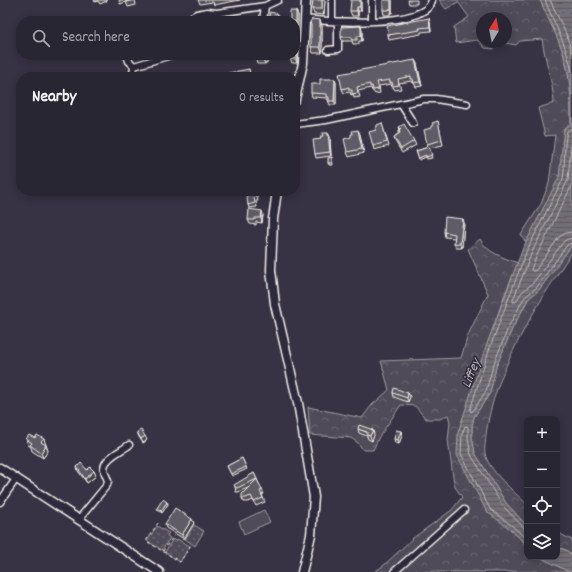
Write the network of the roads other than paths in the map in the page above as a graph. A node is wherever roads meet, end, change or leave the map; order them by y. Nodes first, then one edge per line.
1 (278, 0) edge
2 (306, 0) edge
3 (332, 0) edge
4 (372, 0) edge
5 (432, 0) edge
6 (265, 6) junction
7 (193, 16) edge
8 (263, 16) edge
9 (305, 19) junction
10 (372, 21) junction
11 (335, 22) junction
12 (328, 50) dead end
13 (129, 60) edge
14 (154, 60) edge
15 (134, 66) junction
16 (133, 72) edge
17 (300, 76) edge
18 (458, 103) junction
19 (401, 104) junction
20 (467, 104) dead end
21 (457, 110) dead end
22 (300, 123) edge
23 (413, 123) dead end
24 (276, 196) edge
25 (129, 445) dead end
26 (0, 468) edge
27 (16, 479) junction
28 (0, 502) edge
29 (464, 510) dead end
30 (79, 519) junction
31 (159, 572) edge
32 (302, 572) edge
33 (394, 572) edge

1 - 6 street
2 - 9 main road
3 - 11 street
4 - 10 street
5 - 10 street
6 - 7 street
6 - 8 street
9 - 11 street
9 - 17 main road
10 - 11 street
11 - 12 street
13 - 15 street
14 - 15 street
15 - 16 street
18 - 19 street
18 - 20 street
18 - 21 street
19 - 22 street
19 - 23 street
24 - 32 main road
25 - 30 street
26 - 27 main road
27 - 28 street
27 - 30 main road
29 - 33 street
30 - 31 main road

